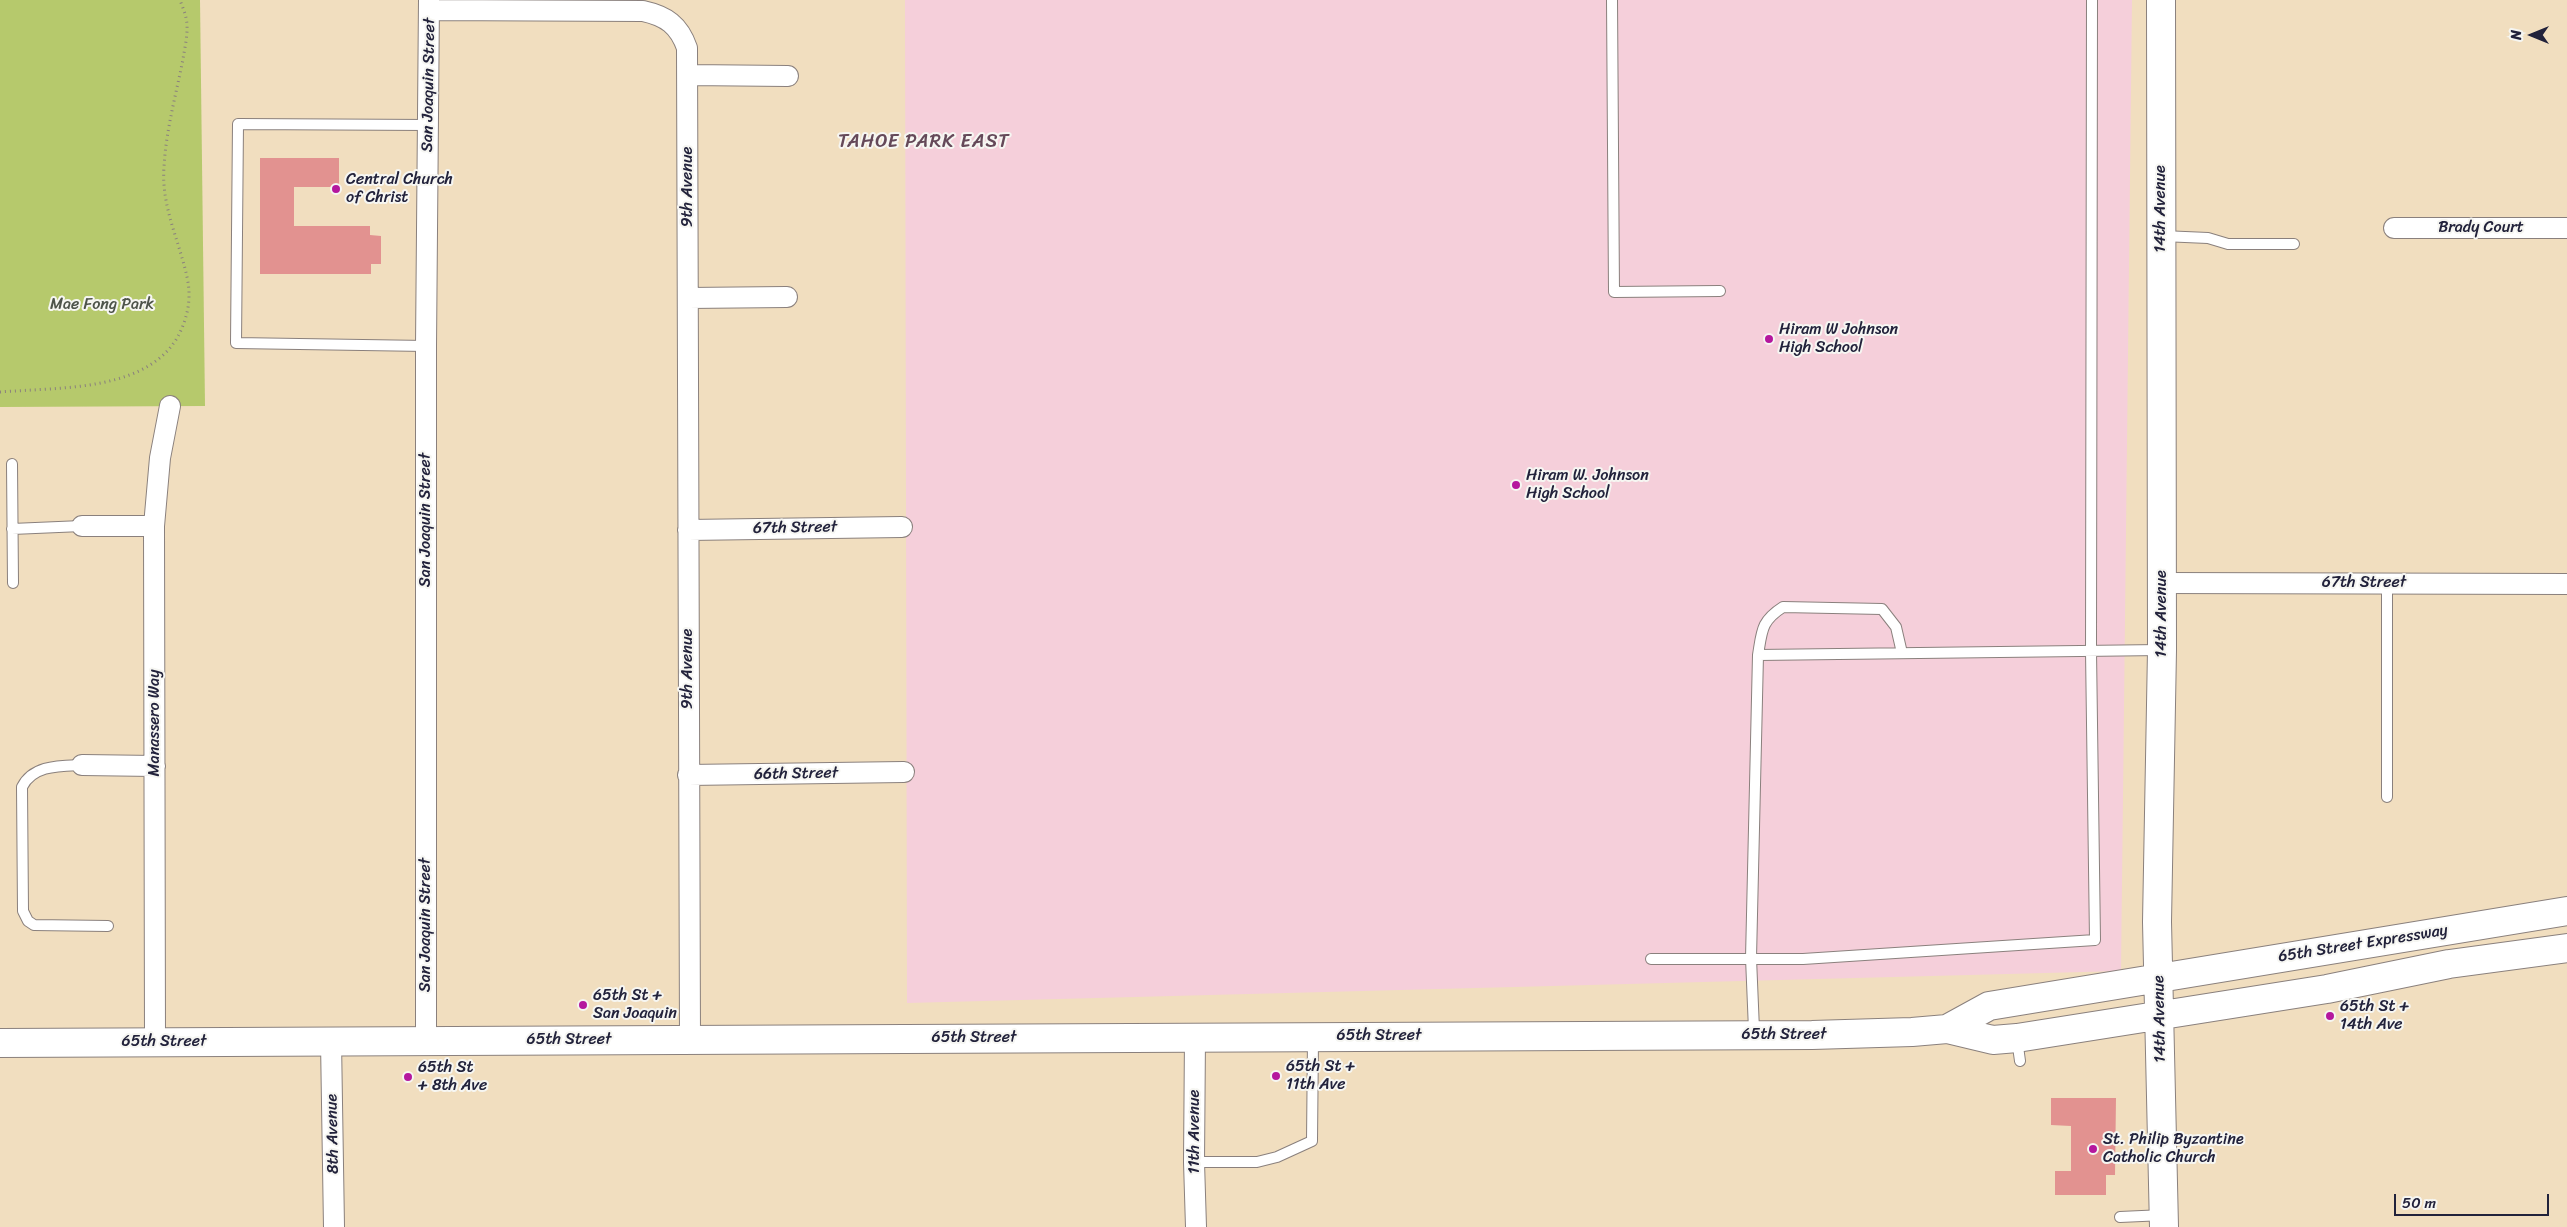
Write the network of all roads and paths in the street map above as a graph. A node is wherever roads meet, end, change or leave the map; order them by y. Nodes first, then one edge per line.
1 (180, 0) edge
2 (1612, 0) edge
3 (2092, 0) edge
4 (2161, 0) edge
5 (429, 5) edge
6 (688, 75) junction
7 (788, 76) dead end
8 (428, 125) junction
9 (2394, 228) dead end
10 (2567, 228) edge
11 (2161, 236) junction
12 (2294, 244) dead end
13 (1720, 291) dead end
14 (786, 297) dead end
15 (688, 298) junction
16 (426, 346) junction
17 (0, 392) edge
18 (170, 406) dead end
19 (12, 464) dead end
20 (82, 526) joint
21 (154, 526) junction
22 (902, 527) dead end
23 (12, 529) junction
24 (688, 530) junction
25 (13, 583) dead end
26 (2162, 583) junction
27 (2387, 583) junction
28 (2567, 584) edge
29 (2162, 650) junction
30 (2091, 651) junction
31 (1902, 653) junction
32 (1758, 656) junction
33 (82, 765) joint
34 (155, 766) junction
35 (904, 772) dead end
36 (688, 775) junction
37 (2387, 797) dead end
38 (2567, 911) edge
39 (108, 926) dead end
40 (2567, 948) edge
41 (1751, 958) junction
42 (1651, 959) dead end
43 (2160, 979) junction
44 (2160, 1015) junction
45 (1947, 1029) junction
46 (1754, 1030) dead end
47 (1313, 1036) junction
48 (1195, 1037) junction
49 (690, 1040) junction
50 (331, 1041) junction
51 (426, 1041) junction
52 (156, 1042) junction
53 (0, 1043) edge
54 (1194, 1162) junction
55 (2120, 1217) dead end
56 (2164, 1221) edge
57 (334, 1227) edge
58 (1196, 1227) edge

1 - 17 path
2 - 13 lane
3 - 30 lane
4 - 11 main road, 14th Avenue
5 - 6 street, 9th Avenue
5 - 8 street, San Joaquin Street
6 - 7 street
6 - 15 street, 9th Avenue
8 - 16 street, San Joaquin Street
8 - 16 lane
9 - 10 street, Brady Court
11 - 12 lane
11 - 26 main road, 14th Avenue
14 - 15 street
15 - 24 street, 9th Avenue
16 - 51 street, San Joaquin Street
18 - 21 street, Manassero Way
19 - 23 lane
20 - 21 street
20 - 23 lane
21 - 34 street, Manassero Way
22 - 24 street, 67th Street
23 - 25 lane
24 - 36 street, 9th Avenue
26 - 27 street, 67th Street
26 - 29 main road, 14th Avenue
27 - 28 street, 67th Street
27 - 37 lane
29 - 30 lane
29 - 43 main road, 14th Avenue
30 - 31 lane
30 - 41 lane
31 - 32 lane
31 - 32 lane
32 - 41 lane
33 - 34 street
33 - 39 lane
34 - 52 street, Manassero Way
35 - 36 street, 66th Street
36 - 49 street, 9th Avenue
38 - 43 main road, 65th Street Expressway
40 - 44 main road, 65th Street Expressway
41 - 42 lane
41 - 46 lane
43 - 44 main road, 14th Avenue
43 - 45 main road, 65th Street
44 - 45 main road, 65th Street
44 - 56 main road, 14th Avenue
45 - 47 main road, 65th Street
47 - 48 main road, 65th Street
47 - 54 lane
48 - 49 main road, 65th Street
48 - 54 street, 11th Avenue
49 - 51 main road, 65th Street
50 - 51 main road, 65th Street
50 - 52 main road, 65th Street
50 - 57 street, 8th Avenue
52 - 53 main road, 65th Street
54 - 58 street, 11th Avenue
55 - 56 lane

